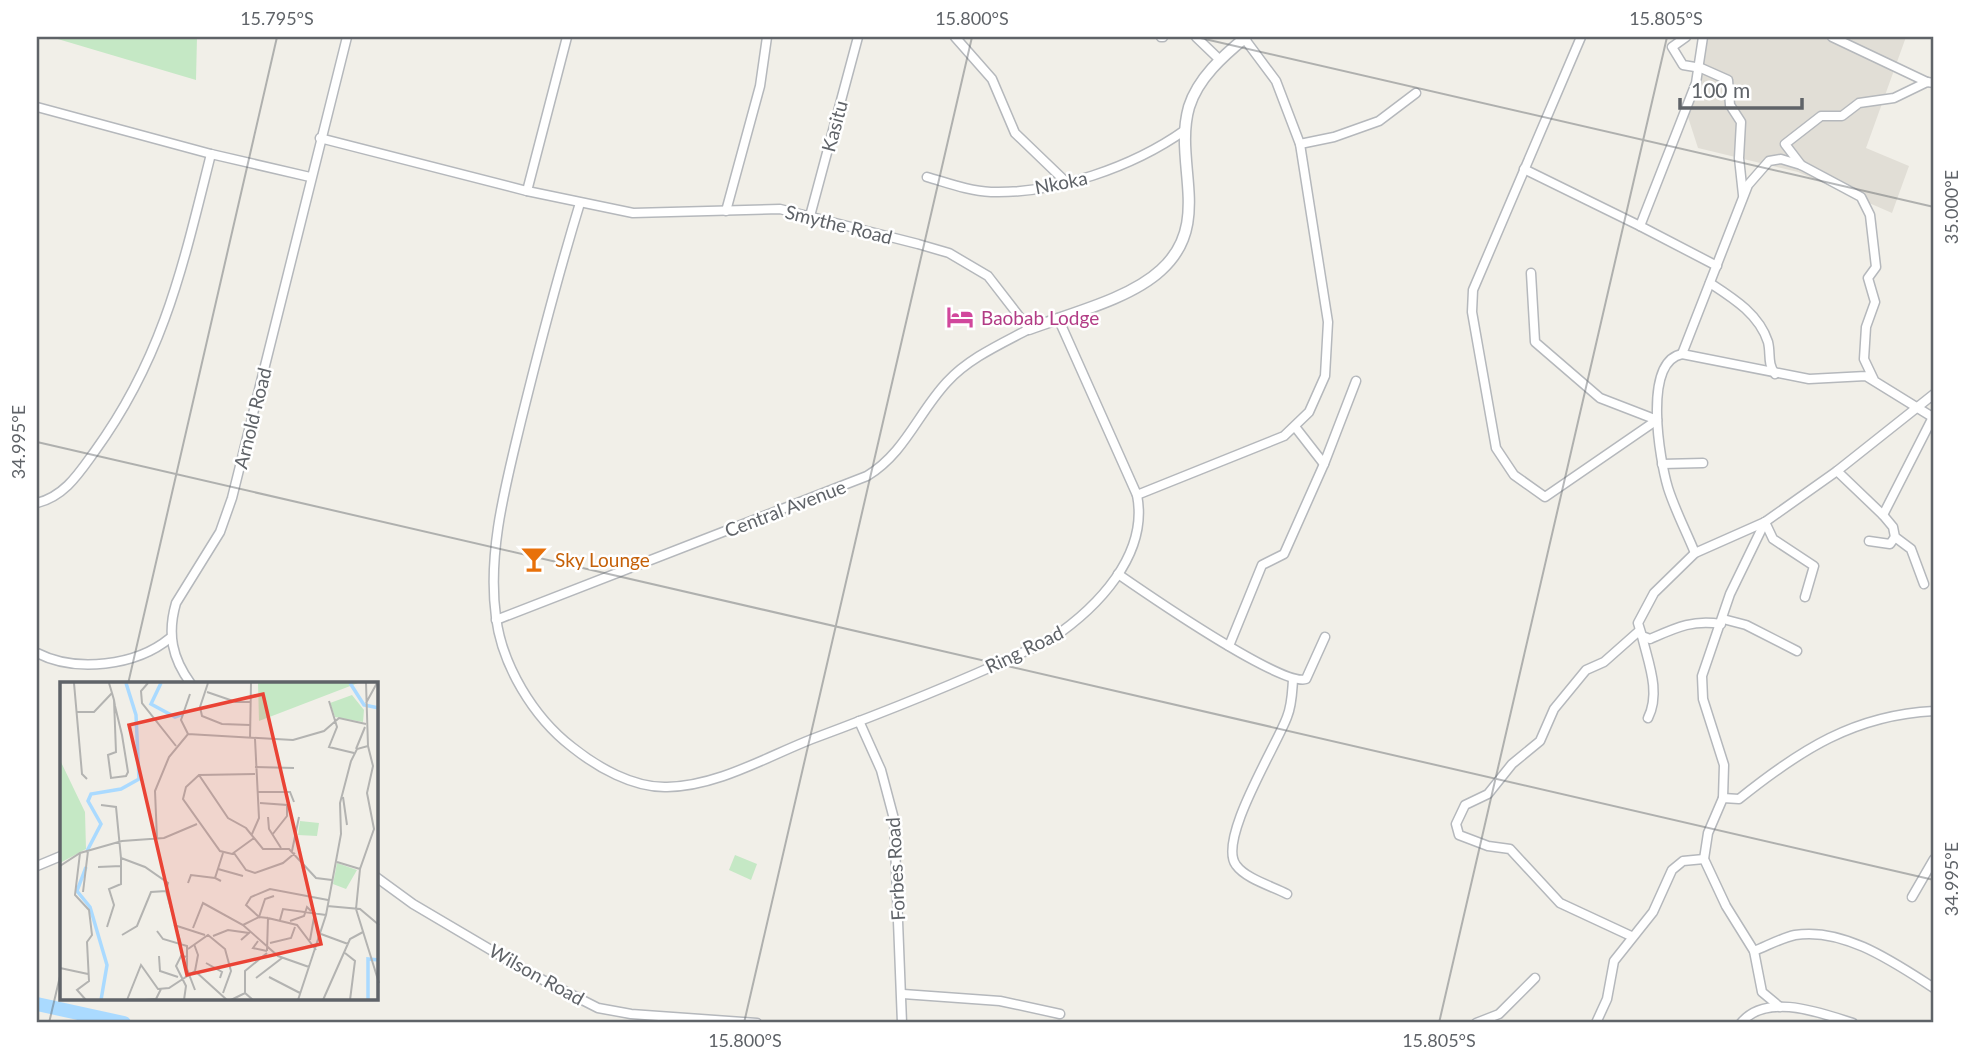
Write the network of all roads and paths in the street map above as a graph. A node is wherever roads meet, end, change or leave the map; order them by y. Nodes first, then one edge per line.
1 (347, 37) edge
2 (567, 37) edge
3 (767, 37) edge
4 (858, 37) edge
5 (955, 37) edge
6 (1196, 37) edge
7 (1245, 37) edge
8 (1581, 37) edge
9 (1686, 37) edge
10 (1703, 37) edge
11 (1832, 37) edge
12 (1220, 60) junction
13 (1701, 68) junction
14 (1931, 82) edge
15 (1416, 93) dead end
16 (37, 107) edge
17 (1185, 130) junction
18 (320, 138) junction
19 (1300, 144) junction
20 (211, 154) junction
21 (1801, 165) junction
22 (1524, 169) junction
23 (310, 177) junction
24 (927, 177) dead end
25 (1066, 182) junction
26 (527, 191) junction
27 (1743, 198) junction
28 (580, 203) junction
29 (726, 211) junction
30 (810, 216) junction
31 (1640, 226) junction
32 (1717, 266) junction
33 (1531, 273) dead end
34 (1710, 283) junction
35 (1058, 318) junction
36 (1029, 328) junction
37 (1682, 354) junction
38 (1775, 374) junction
39 (1874, 380) junction
40 (1356, 381) dead end
41 (1934, 394) edge
42 (1918, 408) junction
43 (1934, 417) edge
44 (1657, 420) junction
45 (1296, 428) junction
46 (1703, 463) dead end
47 (1324, 464) junction
48 (1662, 464) junction
49 (1837, 471) junction
50 (1137, 495) junction
51 (37, 503) edge
52 (1883, 515) junction
53 (1765, 522) junction
54 (1895, 537) junction
55 (1869, 541) dead end
56 (1695, 553) junction
57 (1118, 574) junction
58 (1924, 584) dead end
59 (1805, 597) dead end
60 (496, 620) junction
61 (1722, 622) junction
62 (1640, 633) junction
63 (1325, 637) dead end
64 (170, 638) junction
65 (1229, 646) junction
66 (1797, 651) dead end
67 (37, 653) edge
68 (1293, 680) junction
69 (190, 682) edge
70 (1934, 711) edge
71 (1647, 718) dead end
72 (859, 721) junction
73 (1723, 798) junction
74 (60, 856) edge
75 (1704, 859) junction
76 (1934, 859) edge
77 (37, 866) edge
78 (378, 878) edge
79 (1287, 894) dead end
80 (1912, 897) dead end
81 (1631, 936) junction
82 (1754, 951) junction
83 (1535, 978) dead end
84 (1934, 988) edge
85 (903, 994) junction
86 (1780, 1007) junction
87 (1060, 1014) dead end
88 (1835, 1021) edge
89 (757, 1023) edge
90 (902, 1023) edge
91 (1476, 1023) edge
92 (1596, 1023) edge
93 (1741, 1023) edge
94 (1853, 1023) edge

1 - 18 street
2 - 26 street
3 - 29 street
4 - 30 street, Kasitu
5 - 25 street
6 - 12 street
7 - 12 street
7 - 19 street
8 - 22 street
9 - 13 street
10 - 13 street
11 - 14 street
12 - 17 street
13 - 27 street
13 - 31 street
14 - 21 street
15 - 19 street
16 - 20 street
17 - 25 street, Nkoka
17 - 35 street
18 - 23 street, Arnold Road
18 - 26 street, Smythe Road
19 - 45 street
20 - 23 street
20 - 51 street
21 - 27 street
21 - 39 street
22 - 31 street
22 - 44 street
23 - 64 street, Arnold Road
24 - 25 street, Nkoka
26 - 28 street, Smythe Road
27 - 32 street
28 - 29 street, Smythe Road
28 - 60 street, Ring Road
29 - 30 street, Smythe Road
30 - 36 street, Smythe Road
31 - 32 street
32 - 34 street
33 - 44 street
34 - 37 street
34 - 38 street
35 - 36 street
35 - 50 street, Ring Road
36 - 60 street, Central Avenue
37 - 38 street
37 - 44 street
38 - 39 street
39 - 42 street
40 - 47 street
41 - 42 street
42 - 43 street
42 - 49 street
43 - 52 street
44 - 48 street
45 - 47 street
45 - 50 street
46 - 48 street
47 - 65 street
48 - 56 street
49 - 52 street
49 - 53 street
50 - 57 street, Ring Road
52 - 54 street
53 - 56 street
53 - 59 street
53 - 61 street
54 - 55 street
54 - 58 street
56 - 62 street
57 - 65 street
57 - 72 street, Ring Road
60 - 72 street, Ring Road
61 - 62 street
61 - 66 street
61 - 73 street
62 - 71 street
62 - 81 street
63 - 68 street
64 - 67 street
64 - 69 street, Arnold Road
65 - 68 street
68 - 79 street
70 - 73 street
72 - 85 street, Forbes Road
73 - 75 street
74 - 77 street
75 - 81 street
75 - 82 street
76 - 80 street
78 - 89 street, Wilson Road
81 - 92 street
82 - 84 street
82 - 86 street
83 - 91 street
85 - 87 street
85 - 90 street, Forbes Road
86 - 88 street
86 - 93 street
88 - 94 street

